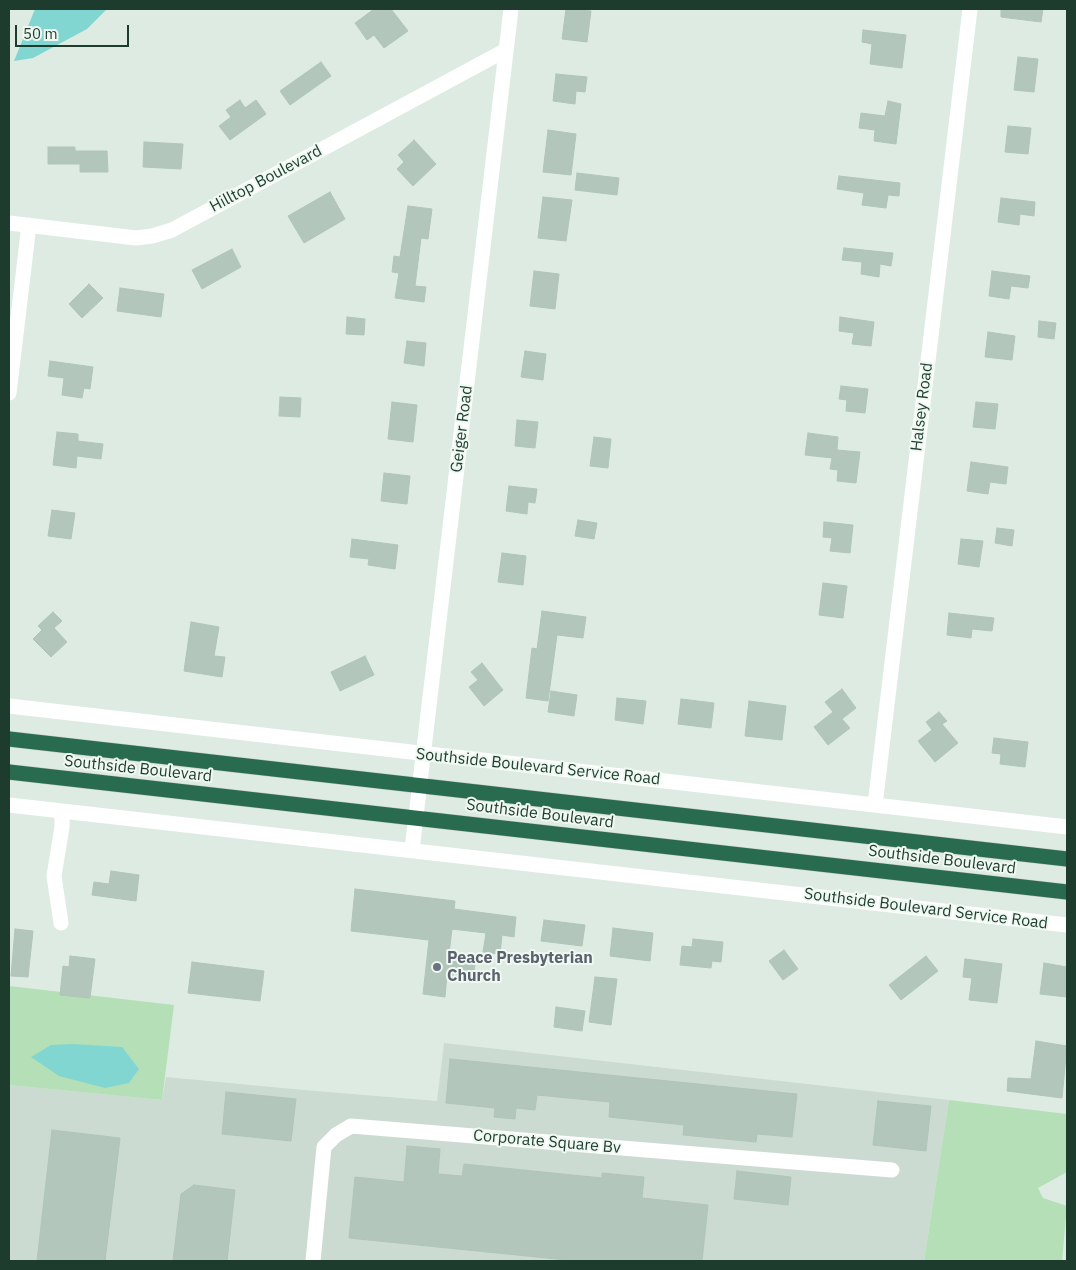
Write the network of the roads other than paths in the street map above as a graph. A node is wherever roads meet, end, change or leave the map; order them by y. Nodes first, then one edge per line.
1 (511, 9) edge
2 (970, 9) edge
3 (506, 50) junction
4 (9, 223) edge
5 (29, 225) junction
6 (9, 393) edge
7 (9, 706) edge
8 (9, 739) edge
9 (424, 754) junction
10 (9, 772) edge
11 (420, 785) junction
12 (9, 805) edge
13 (875, 805) junction
14 (62, 811) junction
15 (416, 818) junction
16 (1067, 827) edge
17 (412, 850) junction
18 (1067, 859) edge
19 (1067, 892) edge
20 (61, 923) dead end
21 (1067, 925) edge
22 (892, 1170) dead end
23 (313, 1261) edge

1 - 3 street, Geiger Road
2 - 13 street, Halsey Road
3 - 5 street, Hilltop Boulevard
3 - 9 street, Geiger Road
4 - 5 street, Hilltop Boulevard
5 - 6 street
7 - 9 street, Southside Boulevard Service Road
8 - 11 highway, Southside Boulevard
9 - 11 street, Geiger Road
9 - 13 street, Southside Boulevard Service Road
10 - 15 highway, Southside Boulevard
11 - 15 street, Geiger Road
11 - 18 highway, Southside Boulevard
12 - 14 street, Southside Boulevard Service Road
13 - 16 street, Southside Boulevard Service Road
14 - 17 street, Southside Boulevard Service Road
14 - 20 street
15 - 17 street, Geiger Road
15 - 19 highway, Southside Boulevard
17 - 21 street, Southside Boulevard Service Road
22 - 23 street, Corporate Square Bv

